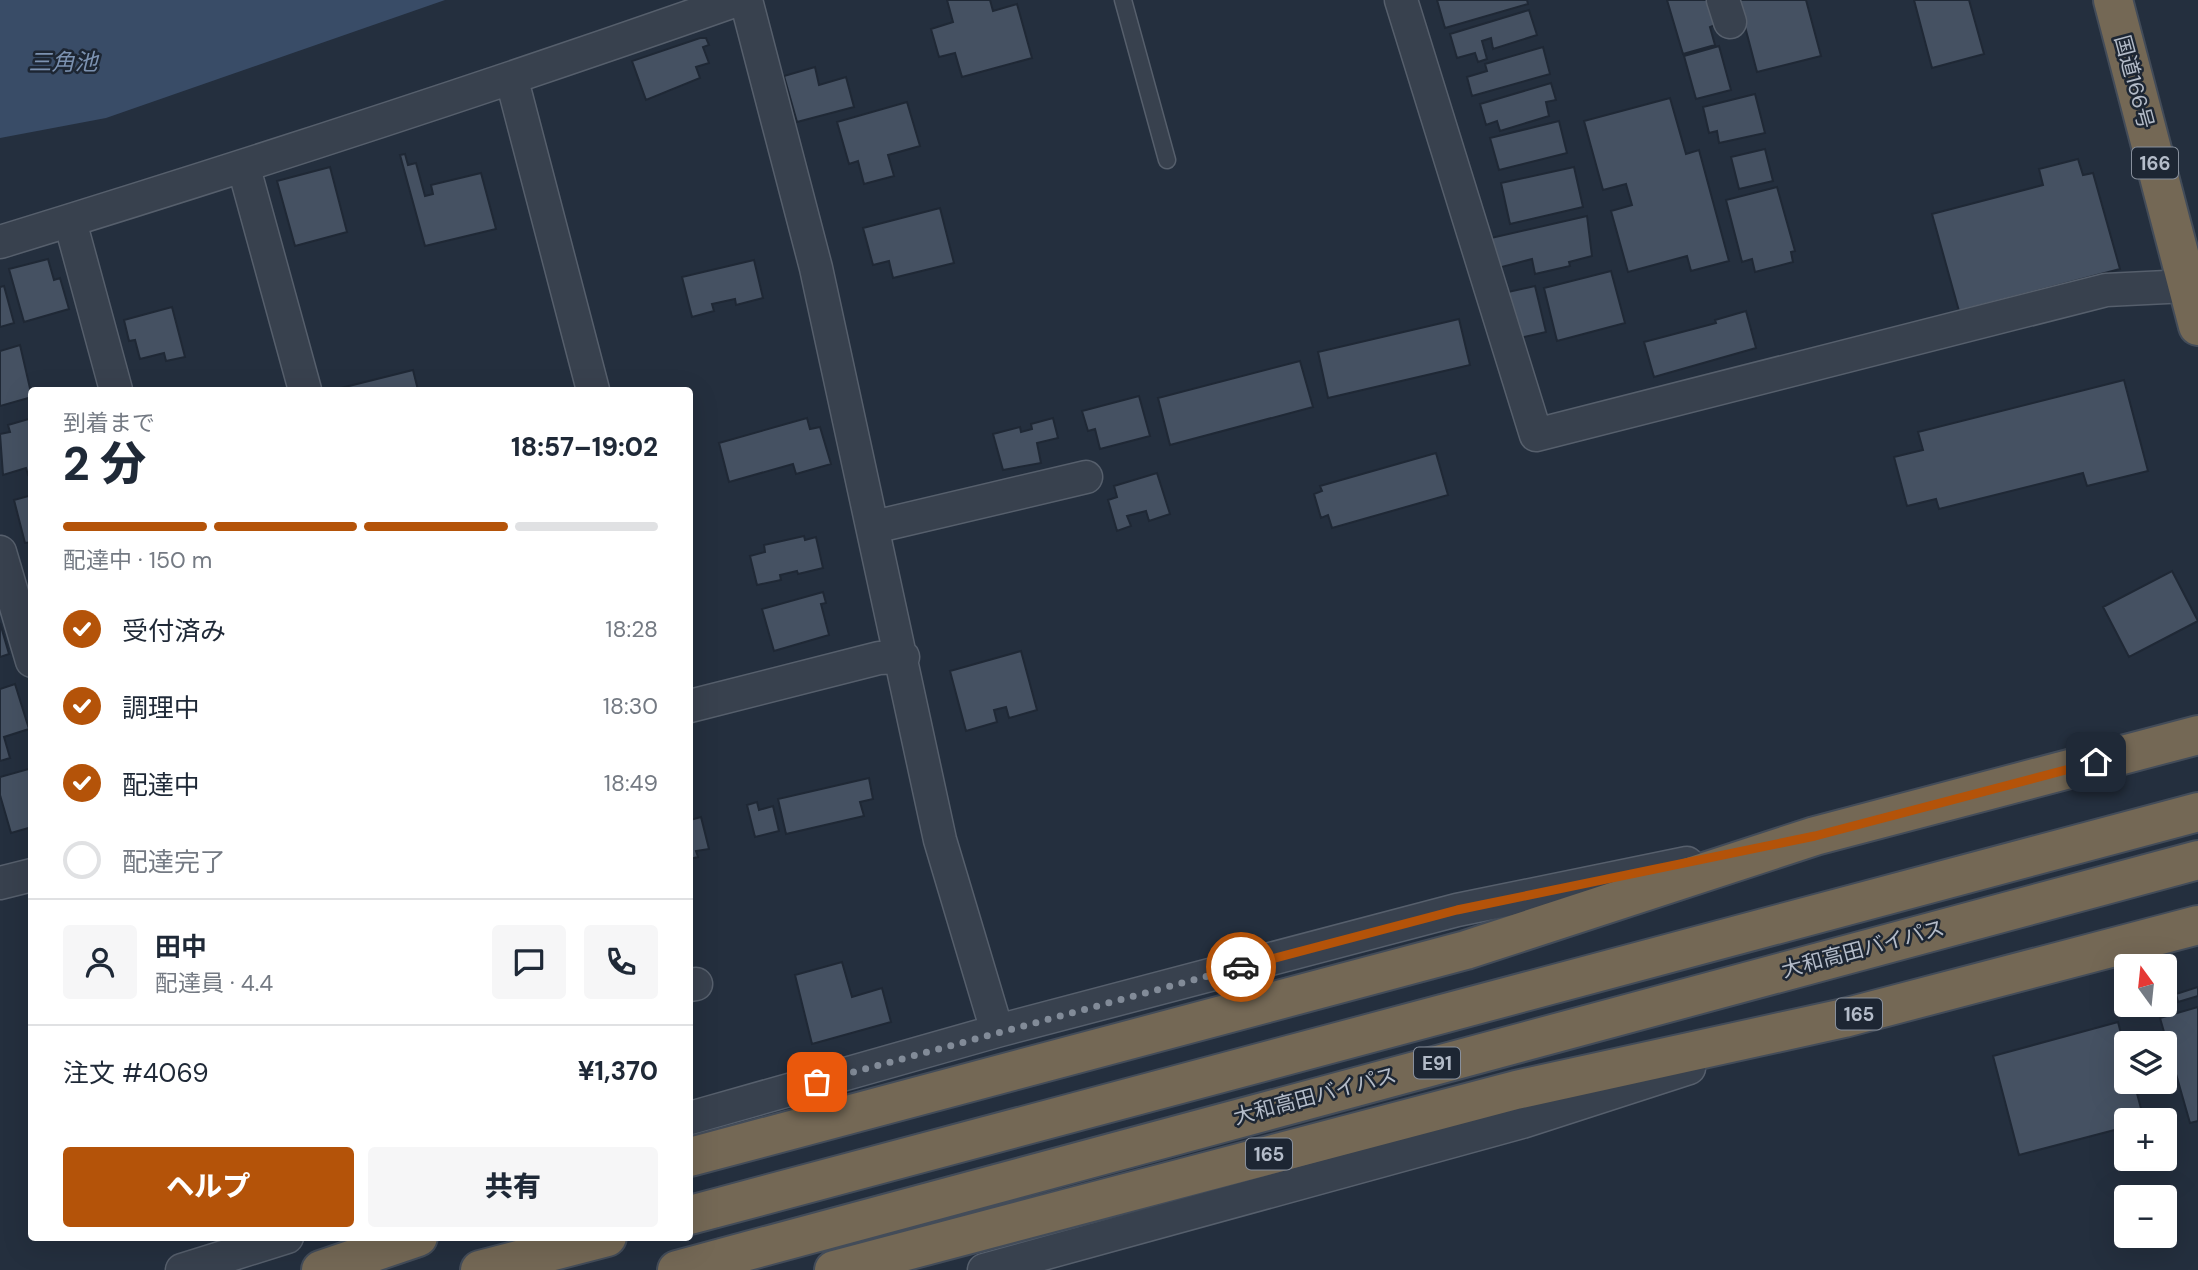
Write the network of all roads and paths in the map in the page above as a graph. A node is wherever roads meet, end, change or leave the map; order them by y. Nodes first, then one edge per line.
1 (737, 0) edge
2 (746, 0) edge
3 (1122, 0) edge
4 (1401, 0) edge
5 (2113, 0) edge
6 (512, 80) junction
7 (1167, 160) dead end
8 (244, 168) junction
9 (70, 220) junction
10 (0, 242) edge
11 (2187, 286) junction
12 (2198, 326) edge
13 (115, 387) edge
14 (304, 387) edge
15 (592, 387) edge
16 (1086, 477) dead end
17 (874, 527) junction
18 (0, 552) edge
19 (28, 647) edge
20 (903, 657) junction
21 (693, 705) edge
22 (2198, 736) edge
23 (2198, 811) edge
24 (1815, 836) junction
25 (2198, 860) edge
26 (28, 875) edge
27 (0, 883) edge
28 (2198, 925) edge
29 (1844, 1018) junction
30 (997, 1031) junction
31 (693, 1117) edge
32 (693, 1156) edge
33 (693, 1214) edge
34 (274, 1241) edge
35 (406, 1241) edge
36 (592, 1241) edge
37 (1078, 1258) edge
38 (182, 1270) edge
39 (321, 1270) edge
40 (480, 1270) edge
41 (677, 1270) edge
42 (834, 1270) edge
43 (984, 1270) edge

1 - 6 street
2 - 17 street
3 - 7 lane
4 - 11 street
5 - 11 highway, 国道166号 / 166
6 - 8 street
6 - 15 street
8 - 9 street
8 - 14 street
9 - 10 street
9 - 13 street
11 - 12 highway, 国道166号 / 166
16 - 17 street
17 - 20 street
18 - 19 street
20 - 21 street
20 - 30 street
22 - 24 highway
23 - 33 highway, E91
24 - 30 street
24 - 32 highway
25 - 41 highway, 大和高田バイパス / E91
26 - 27 street
28 - 29 highway, 165
29 - 37 street
29 - 42 highway, 165
30 - 31 street
34 - 38 street
35 - 39 highway
36 - 40 highway
37 - 43 street

